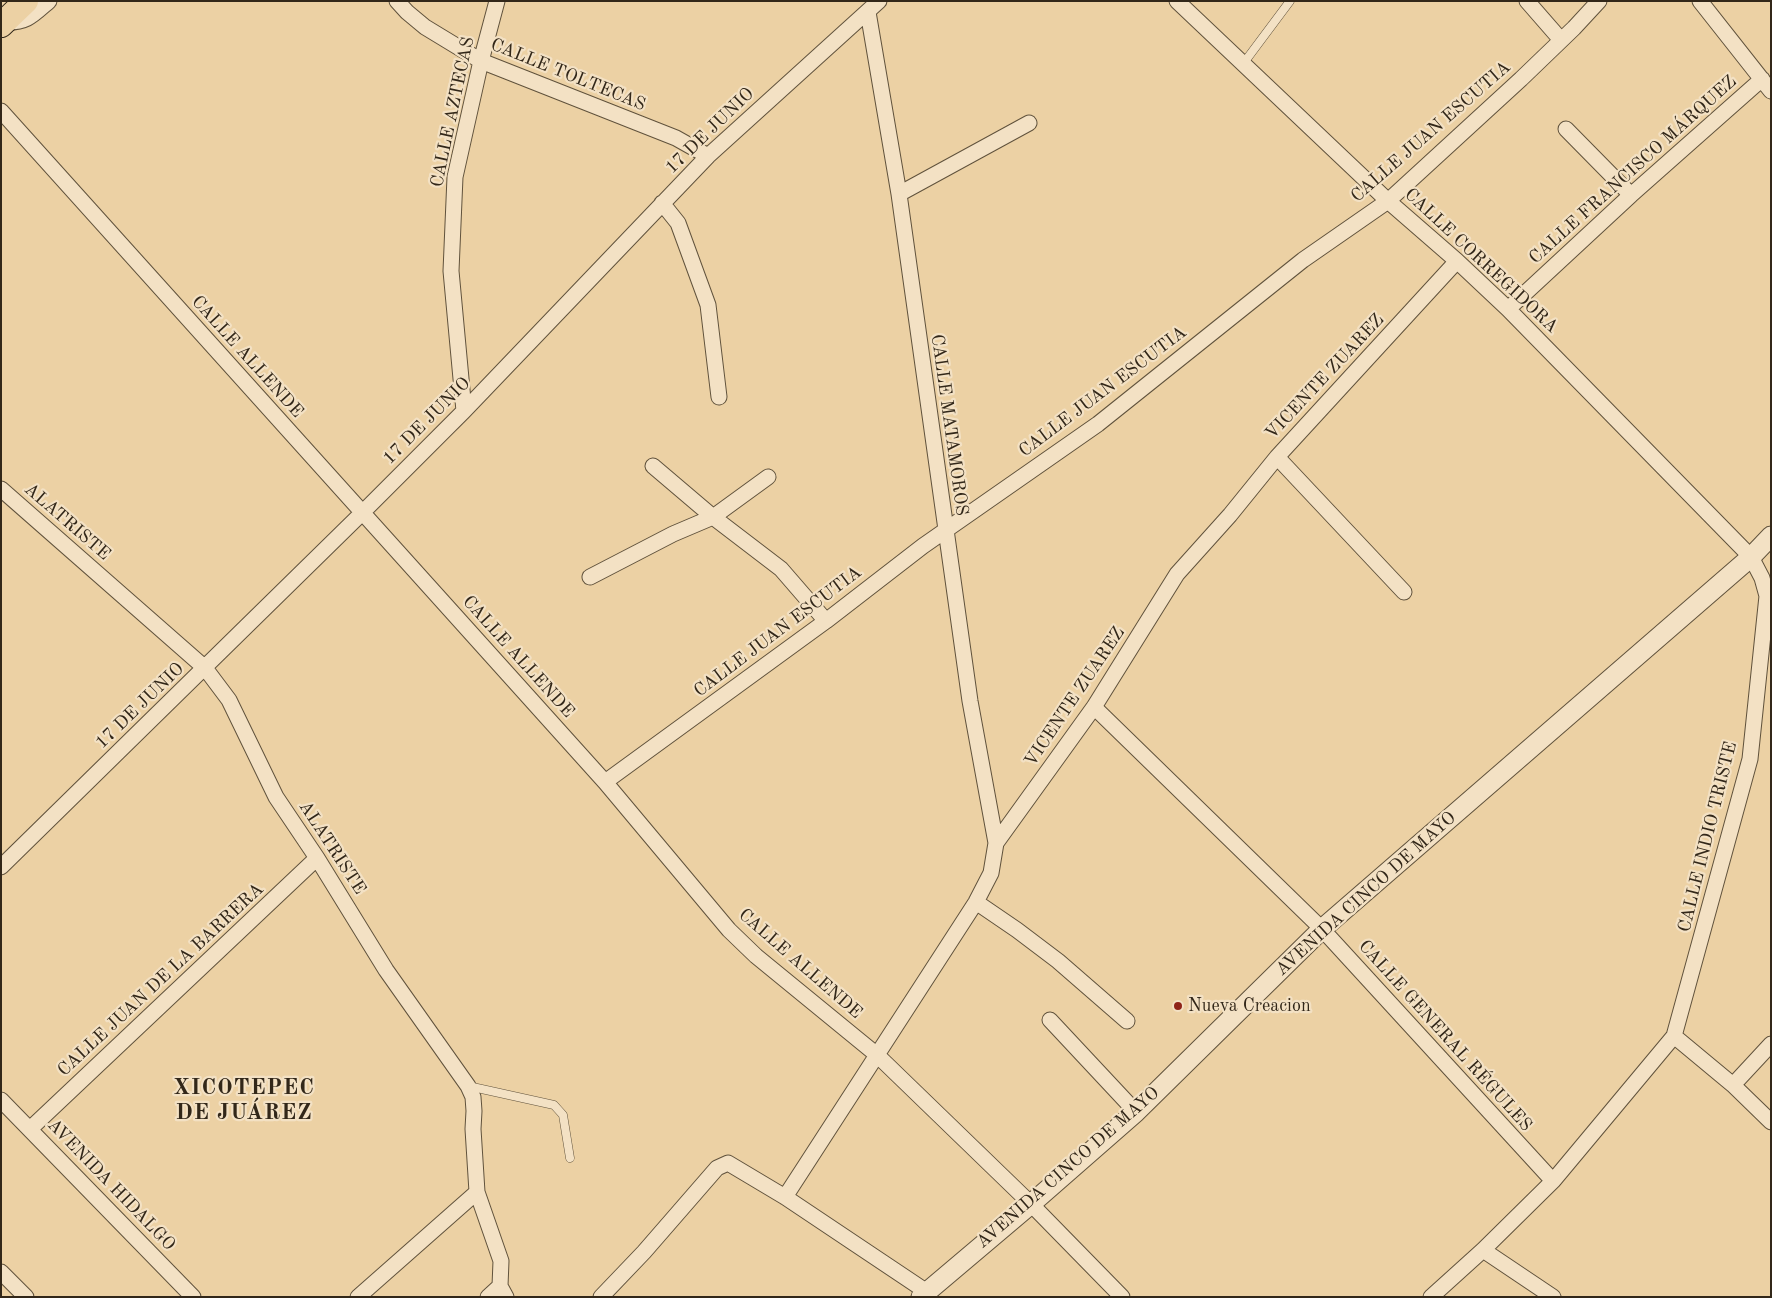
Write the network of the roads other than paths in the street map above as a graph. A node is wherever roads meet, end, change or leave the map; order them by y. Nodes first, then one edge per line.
1 (26, 1) edge
2 (48, 1) edge
3 (397, 1) edge
4 (497, 1) edge
5 (879, 1) edge
6 (1176, 1) edge
7 (1290, 1) edge
8 (1527, 1) edge
9 (1599, 1) edge
10 (1700, 1) edge
11 (868, 12) junction
12 (3, 24) edge
13 (1561, 40) junction
14 (481, 62) junction
15 (1243, 64) junction
16 (1766, 85) edge
17 (1, 111) edge
18 (1029, 123) dead end
19 (1566, 129) dead end
20 (708, 156) junction
21 (899, 194) junction
22 (1632, 194) junction
23 (1388, 200) junction
24 (662, 203) junction
25 (1457, 261) junction
26 (1508, 309) junction
27 (719, 397) dead end
28 (464, 411) junction
29 (1277, 457) junction
30 (653, 466) dead end
31 (768, 477) dead end
32 (1, 489) edge
33 (362, 513) junction
34 (713, 517) junction
35 (945, 532) junction
36 (1771, 536) edge
37 (1751, 557) junction
38 (590, 577) dead end
39 (1404, 592) dead end
40 (826, 621) junction
41 (205, 668) junction
42 (1094, 707) junction
43 (605, 782) junction
44 (996, 843) junction
45 (317, 858) junction
46 (1, 867) edge
47 (976, 902) junction
48 (1322, 929) junction
49 (1050, 1020) dead end
50 (1127, 1021) dead end
51 (1674, 1036) junction
52 (1771, 1044) edge
53 (877, 1055) junction
54 (468, 1086) junction
55 (1733, 1086) junction
56 (1, 1100) edge
57 (1136, 1112) junction
58 (1771, 1122) edge
59 (30, 1129) junction
60 (570, 1158) dead end
61 (1553, 1181) junction
62 (477, 1192) junction
63 (785, 1198) junction
64 (1031, 1204) junction
65 (1483, 1250) junction
66 (1, 1272) edge
67 (503, 1291) edge
68 (924, 1294) edge
69 (26, 1297) edge
70 (193, 1297) edge
71 (358, 1297) edge
72 (488, 1297) edge
73 (601, 1297) edge
74 (1122, 1297) edge
75 (1431, 1297) edge
76 (1553, 1297) edge

1 - 12 main road
2 - 12 street
3 - 14 street, CALLE TOLTECAS
4 - 14 street, CALLE AZTECAS
5 - 11 street, 17 DE JUNIO
6 - 15 street, CALLE CORREGIDORA
7 - 15 lane
8 - 13 street
9 - 13 street, CALLE JUAN ESCUTIA
10 - 16 street
11 - 20 street, 17 DE JUNIO
11 - 21 street, CALLE MATAMOROS
13 - 23 street, CALLE JUAN ESCUTIA
14 - 20 street, CALLE TOLTECAS
14 - 28 street, CALLE AZTECAS
15 - 23 street, CALLE CORREGIDORA
16 - 22 street, CALLE FRANCISCO MÁRQUEZ
17 - 33 street, CALLE ALLENDE
18 - 21 street
19 - 22 street
20 - 24 street, 17 DE JUNIO
21 - 35 street, CALLE MATAMOROS
22 - 26 street, CALLE FRANCISCO MÁRQUEZ
23 - 25 street, CALLE CORREGIDORA
23 - 35 street, CALLE JUAN ESCUTIA
24 - 27 street
24 - 28 street, 17 DE JUNIO
25 - 26 street, CALLE CORREGIDORA
25 - 29 street, VICENTE ZUAREZ
26 - 37 street, CALLE CORREGIDORA
28 - 33 street, 17 DE JUNIO
29 - 39 street
29 - 42 street, VICENTE ZUAREZ
30 - 34 street
31 - 34 street
32 - 41 street, ALATRISTE
33 - 41 street, 17 DE JUNIO
33 - 43 street, CALLE ALLENDE
34 - 38 street
34 - 40 street
35 - 40 street, CALLE JUAN ESCUTIA
35 - 44 street, CALLE MATAMOROS
36 - 37 street, AVENIDA CINCO DE MAYO
37 - 48 street, AVENIDA CINCO DE MAYO
37 - 51 street, CALLE INDIO TRISTE
40 - 43 street, CALLE JUAN ESCUTIA
41 - 45 street, ALATRISTE
41 - 46 street, 17 DE JUNIO
42 - 44 street, VICENTE ZUAREZ
42 - 48 street, CALLE GENERAL RÉGULES
43 - 53 street, CALLE ALLENDE
44 - 47 street, VICENTE ZUAREZ
45 - 54 street, ALATRISTE
45 - 59 street, CALLE JUAN DE LA BARRERA
47 - 50 street
47 - 53 street, VICENTE ZUAREZ
48 - 57 street, AVENIDA CINCO DE MAYO
48 - 61 street, CALLE GENERAL RÉGULES
49 - 57 street
51 - 55 street
51 - 61 street
52 - 55 street
53 - 63 street, VICENTE ZUAREZ
53 - 64 street, CALLE ALLENDE
54 - 60 lane
54 - 62 street, ALATRISTE
55 - 58 street
56 - 59 street, AVENIDA HIDALGO
57 - 64 street, AVENIDA CINCO DE MAYO
59 - 70 street, AVENIDA HIDALGO
61 - 65 street
62 - 67 street, ALATRISTE
62 - 71 street
63 - 68 street
63 - 73 street
64 - 68 street, AVENIDA CINCO DE MAYO
64 - 74 street, CALLE ALLENDE
65 - 75 street
65 - 76 street
66 - 69 street
67 - 72 street

